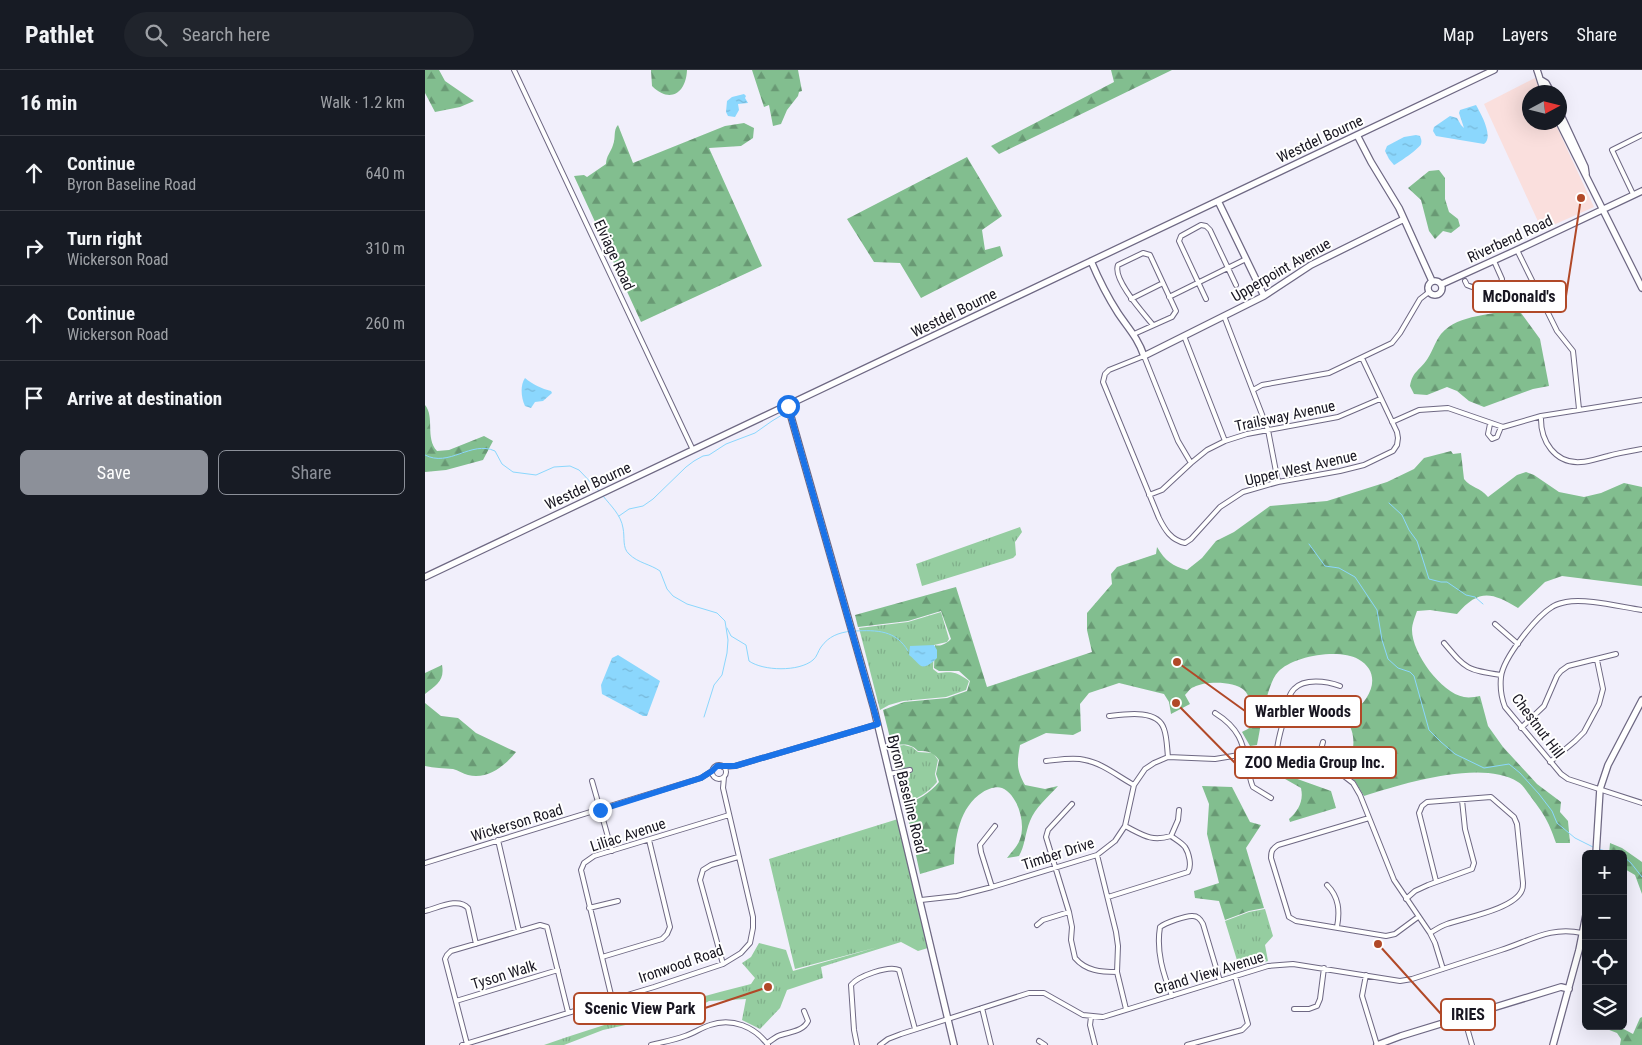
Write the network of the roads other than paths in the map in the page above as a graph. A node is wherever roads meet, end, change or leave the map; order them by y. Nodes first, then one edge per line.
1 (514, 70) edge
2 (1494, 70) edge
3 (1537, 70) edge
4 (1541, 80) junction
5 (1541, 85) edge
6 (1547, 85) edge
7 (1567, 129) edge
8 (1563, 130) edge
9 (1357, 135) junction
10 (1642, 135) edge
11 (1586, 174) junction
12 (1642, 191) edge
13 (1633, 194) junction
14 (1218, 201) junction
15 (1603, 210) junction
16 (1404, 219) junction
17 (1517, 250) junction
18 (1246, 259) junction
19 (1091, 261) junction
20 (1494, 261) junction
21 (1227, 268) junction
22 (1432, 281) junction
23 (1465, 281) dead end
24 (1198, 282) junction
25 (1163, 283) junction
26 (1442, 284) junction
27 (1236, 285) dead end
28 (1642, 288) edge
29 (1429, 292) junction
30 (1264, 296) junction
31 (1169, 297) junction
32 (1206, 298) dead end
33 (1131, 299) junction
34 (1224, 316) junction
35 (1153, 325) junction
36 (1135, 334) junction
37 (1184, 336) junction
38 (1144, 356) junction
39 (1362, 358) junction
40 (1253, 390) junction
41 (1380, 399) junction
42 (1642, 400) edge
43 (788, 406) junction
44 (1579, 409) junction
45 (1541, 416) junction
46 (1392, 422) junction
47 (1490, 424) junction
48 (1501, 427) junction
49 (1268, 430) junction
50 (1225, 441) junction
51 (693, 450) junction
52 (1642, 450) edge
53 (1191, 463) junction
54 (1278, 482) junction
55 (1149, 495) junction
56 (425, 577) edge
57 (1642, 610) edge
58 (1495, 624) dead end
59 (1444, 642) dead end
60 (1518, 644) junction
61 (1616, 654) dead end
62 (1597, 660) junction
63 (1501, 676) junction
64 (1340, 686) dead end
65 (1642, 700) edge
66 (1215, 713) dead end
67 (1109, 716) dead end
68 (878, 724) junction
69 (1521, 728) junction
70 (1323, 742) dead end
71 (1277, 750) junction
72 (1246, 754) junction
73 (1169, 757) junction
74 (1046, 761) dead end
75 (1551, 762) junction
76 (1317, 764) junction
77 (735, 766) junction
78 (723, 767) junction
79 (910, 770) dead end
80 (712, 771) junction
81 (889, 774) junction
82 (725, 775) junction
83 (701, 778) junction
84 (716, 778) junction
85 (592, 781) dead end
86 (1134, 785) junction
87 (723, 788) junction
88 (1601, 789) junction
89 (1271, 798) dead end
90 (1463, 800) junction
91 (1642, 803) edge
92 (1072, 804) dead end
93 (600, 810) junction
94 (1179, 810) dead end
95 (729, 815) junction
96 (1369, 818) junction
97 (995, 826) dead end
98 (1125, 826) junction
99 (1171, 836) junction
100 (498, 840) junction
101 (649, 840) junction
102 (1596, 850) edge
103 (612, 851) junction
104 (1097, 855) junction
105 (738, 857) junction
106 (425, 862) edge
107 (1056, 868) junction
108 (1436, 881) junction
109 (1327, 885) dead end
110 (992, 887) junction
111 (1108, 897) junction
112 (1406, 899) junction
113 (921, 900) junction
114 (618, 901) dead end
115 (589, 908) junction
116 (425, 911) edge
117 (1069, 912) junction
118 (1419, 917) junction
119 (1037, 925) dead end
120 (1337, 927) junction
121 (519, 931) junction
122 (1429, 933) junction
123 (1582, 933) joint
124 (476, 944) junction
125 (602, 957) junction
126 (723, 964) junction
127 (1324, 968) junction
128 (1443, 968) junction
129 (558, 970) junction
130 (1117, 972) junction
131 (1366, 975) junction
132 (1235, 976) junction
133 (1221, 981) junction
134 (1569, 989) junction
135 (1172, 996) junction
136 (612, 999) junction
137 (456, 1001) junction
138 (981, 1008) junction
139 (1126, 1009) junction
140 (1294, 1009) dead end
141 (804, 1011) dead end
142 (569, 1012) junction
143 (1091, 1017) junction
144 (1464, 1017) junction
145 (948, 1019) junction
146 (915, 1029) junction
147 (1039, 1041) dead end
148 (465, 1044) edge
149 (768, 1044) edge
150 (651, 1045) edge
151 (857, 1045) edge
152 (881, 1045) edge
153 (954, 1045) edge
154 (991, 1045) edge
155 (1045, 1045) edge
156 (1095, 1045) edge
157 (1187, 1045) edge
158 (1377, 1045) edge
159 (1472, 1045) edge
160 (1553, 1045) edge

1 - 51 street, Elviage Road
2 - 9 main road, Westdel Bourne
3 - 4 main road
4 - 5 main road
4 - 6 main road
7 - 11 main road
8 - 11 main road
9 - 14 main road, Westdel Bourne
9 - 16 main road
10 - 13 street
11 - 15 main road
12 - 13 main road, Riverbend Road
13 - 15 main road, Riverbend Road
14 - 18 main road
14 - 19 main road, Westdel Bourne
15 - 17 main road, Riverbend Road
15 - 28 main road
16 - 22 main road
16 - 30 main road, Upperpoint Avenue
17 - 20 main road, Riverbend Road
17 - 44 street
18 - 21 street
18 - 30 main road
19 - 36 main road
19 - 43 main road, Westdel Bourne
20 - 23 street
20 - 26 main road, Riverbend Road
21 - 24 street
21 - 24 street
21 - 27 street
22 - 26 main road
22 - 29 main road
24 - 31 street
24 - 32 street
25 - 31 street
25 - 33 street
25 - 33 street
26 - 29 main road
29 - 39 street
30 - 34 main road, Upperpoint Avenue
31 - 35 street
33 - 35 street
34 - 37 main road, Upperpoint Avenue
34 - 40 street
35 - 36 street
36 - 38 main road
37 - 38 main road, Upperpoint Avenue
37 - 50 street
38 - 53 street
38 - 55 street, Upper West Avenue
39 - 40 street
39 - 41 street, Upper West Avenue
40 - 49 street
41 - 46 street, Upper West Avenue
41 - 49 street, Trailsway Avenue
42 - 44 street
43 - 51 main road, Westdel Bourne
43 - 68 main road, Byron Baseline Road
44 - 45 street
45 - 48 street
45 - 52 street
46 - 47 street
46 - 54 street, Upper West Avenue
47 - 48 street
47 - 48 street
49 - 50 street, Trailsway Avenue
49 - 54 street
50 - 53 street, Trailsway Avenue
51 - 56 main road, Westdel Bourne
53 - 55 street, Trailsway Avenue
54 - 55 street, Upper West Avenue
57 - 60 street, Chestnut Hill
58 - 60 street
59 - 63 street
60 - 63 street, Chestnut Hill
61 - 62 street
62 - 69 street
62 - 75 street
63 - 69 street, Chestnut Hill
64 - 71 street
65 - 88 main road
66 - 72 street
67 - 73 street
68 - 77 street
68 - 81 main road, Byron Baseline Road
69 - 75 street, Chestnut Hill
70 - 76 street
71 - 72 street, Timber Drive
71 - 76 street, Timber Drive
72 - 73 street, Timber Drive
72 - 89 street
73 - 86 street, Timber Drive
74 - 86 street
75 - 88 street, Chestnut Hill
76 - 96 street, Timber Drive
77 - 78 street
77 - 82 street
78 - 80 street, Wickerson Road
78 - 82 street
79 - 81 street
80 - 83 street, Wickerson Road
80 - 84 street, Ironwood Road
81 - 113 main road, Byron Baseline Road
82 - 84 street, Wickerson Road
82 - 87 street, Ironwood Road
83 - 84 street, Wickerson Road
83 - 93 street, Wickerson Road
84 - 87 street, Ironwood Road
85 - 93 street
86 - 98 street, Timber Drive
87 - 95 street, Ironwood Road
88 - 91 street, Chestnut Hill
88 - 102 main road
90 - 108 street
90 - 108 street
90 - 122 street
92 - 107 street
93 - 100 street, Wickerson Road
93 - 103 street
94 - 99 street
95 - 101 street, Liliac Avenue
95 - 105 street, Ironwood Road
96 - 112 street, Timber Drive
96 - 120 street
97 - 110 street
98 - 99 street
98 - 104 street, Timber Drive
99 - 111 street
100 - 106 street, Wickerson Road
100 - 121 street
101 - 103 street, Liliac Avenue
101 - 125 street
103 - 115 street, Liliac Avenue
104 - 107 street, Timber Drive
104 - 111 street
105 - 126 street, Ironwood Road
105 - 126 street
107 - 110 street, Timber Drive
107 - 117 street
108 - 112 street
109 - 120 street
110 - 113 street, Timber Drive
111 - 130 street
112 - 118 street, Timber Drive
113 - 145 main road, Byron Baseline Road
114 - 115 street
115 - 125 street, Liliac Avenue
116 - 124 street
117 - 119 street
117 - 130 street
118 - 120 street
118 - 122 street, Timber Drive
121 - 124 street
121 - 129 street
122 - 128 street, Timber Drive
123 - 128 street, Grand View Avenue
123 - 134 main road
124 - 137 street
125 - 136 street, Liliac Avenue
126 - 136 street, Ironwood Road
127 - 131 street, Grand View Avenue
127 - 132 street, Grand View Avenue
127 - 140 street
128 - 131 street, Grand View Avenue
129 - 137 street, Tyson Walk
129 - 142 street
130 - 139 street
131 - 158 street
132 - 133 street, Grand View Avenue
132 - 157 street
133 - 135 street, Grand View Avenue
133 - 135 street
134 - 144 main road
134 - 160 main road
135 - 139 street, Grand View Avenue
136 - 142 street, Ironwood Road
137 - 148 street
138 - 143 street
138 - 145 street
138 - 154 street
139 - 143 street, Grand View Avenue
141 - 149 street
142 - 148 street, Ironwood Road
143 - 156 street
144 - 158 main road
144 - 159 street
145 - 146 street
145 - 153 main road, Byron Baseline Road
146 - 151 street
146 - 152 street
147 - 155 street
149 - 150 street

